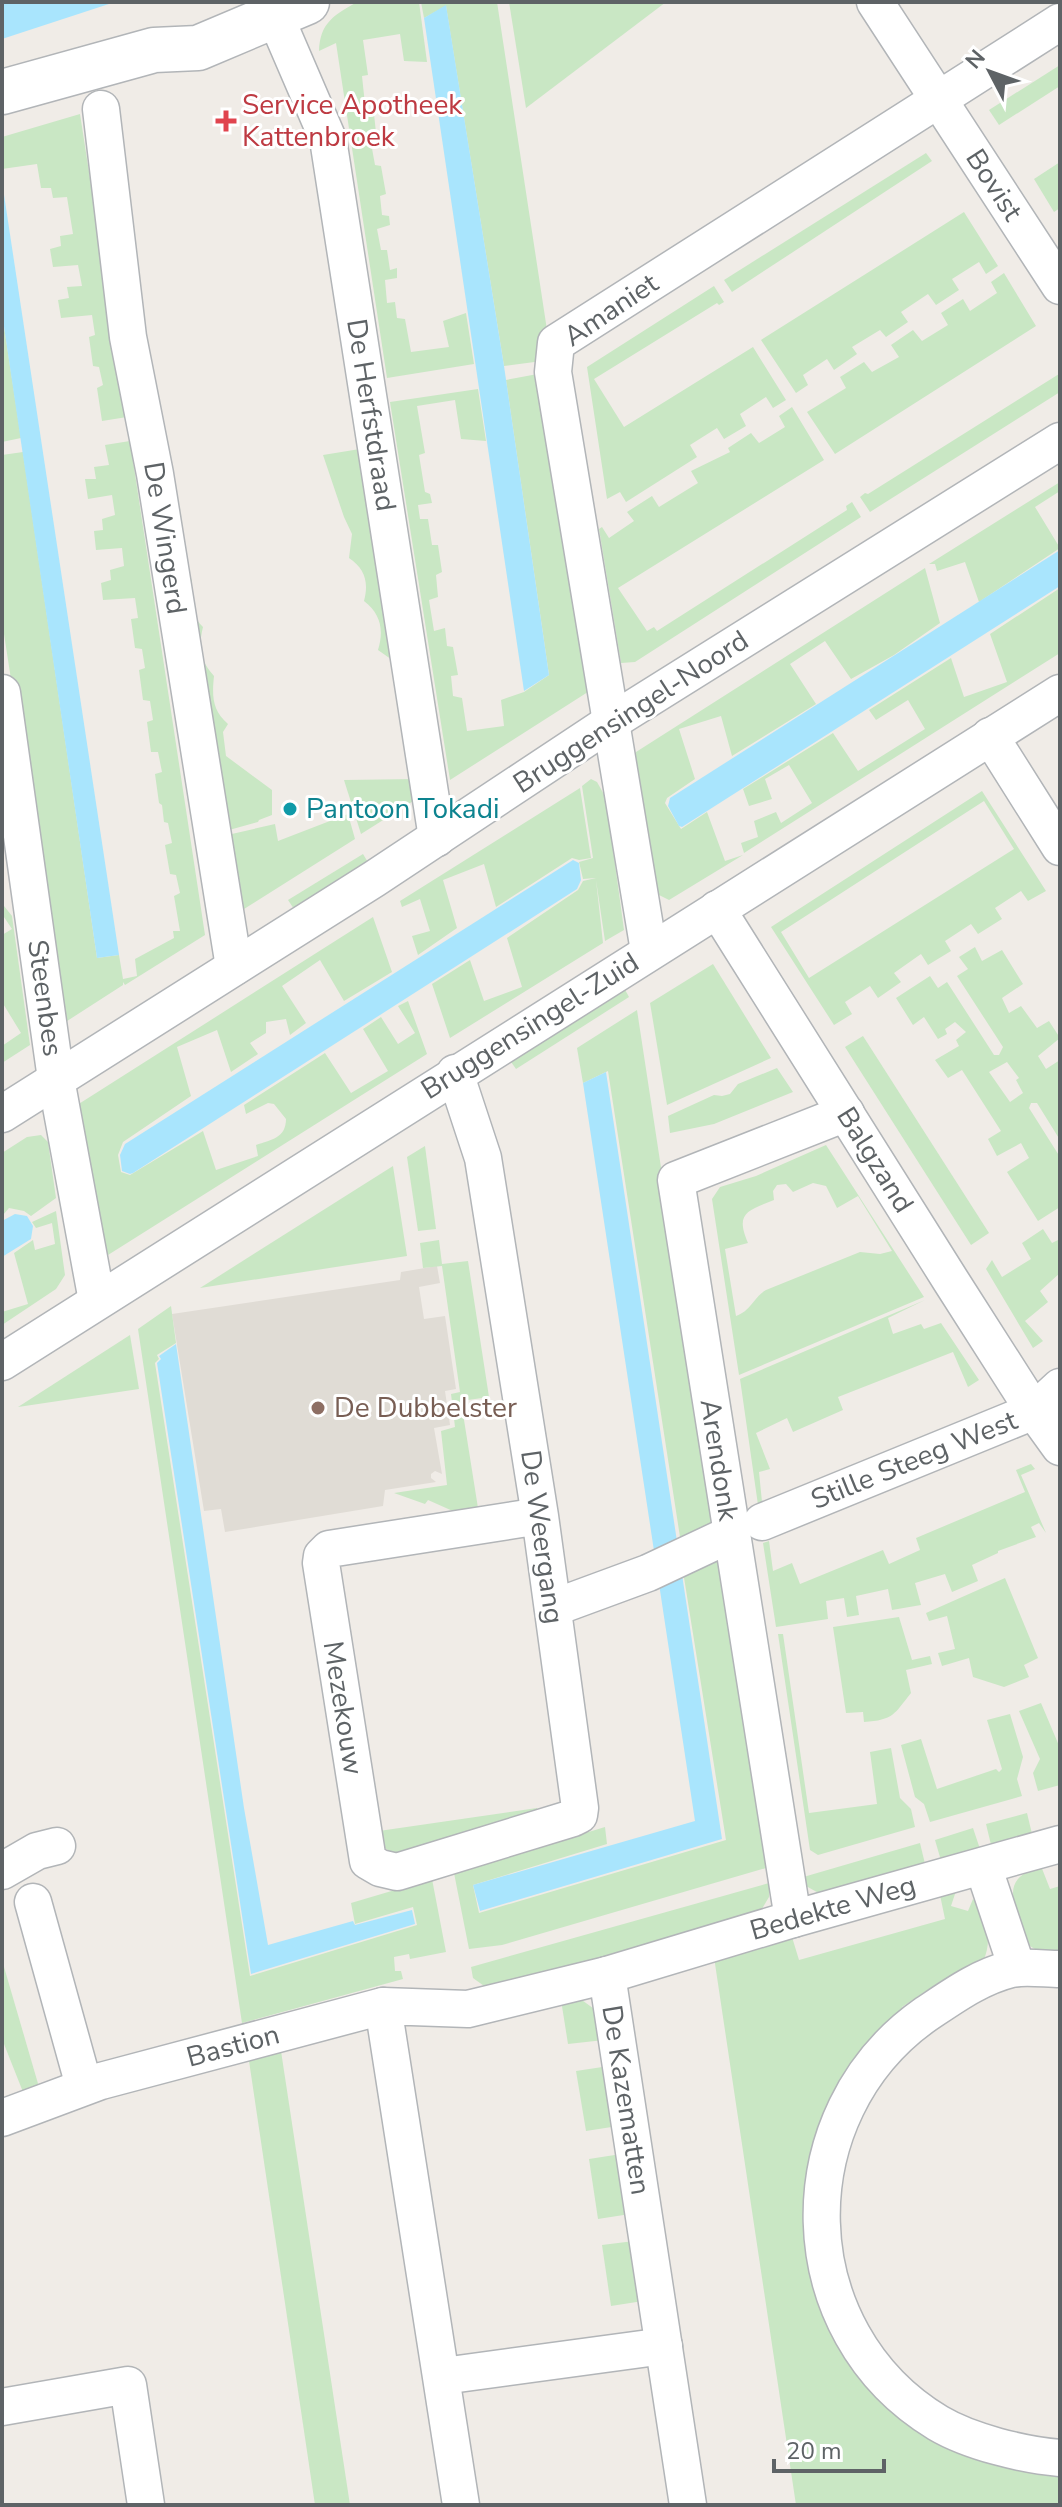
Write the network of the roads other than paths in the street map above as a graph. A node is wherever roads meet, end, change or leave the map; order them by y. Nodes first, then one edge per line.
1 (875, 2) edge
2 (272, 6) edge
3 (1060, 22) edge
4 (2, 92) edge
5 (938, 99) junction
6 (101, 109) dead end
7 (1060, 286) edge
8 (1060, 441) edge
9 (2, 693) edge
10 (1060, 693) edge
11 (611, 722) junction
12 (990, 736) junction
13 (437, 838) junction
14 (1060, 847) edge
15 (717, 909) junction
16 (649, 951) junction
17 (234, 967) junction
18 (455, 1073) junction
19 (56, 1079) junction
20 (846, 1113) junction
21 (2, 1114) edge
22 (97, 1301) junction
23 (2, 1362) edge
24 (1060, 1387) edge
25 (1034, 1411) junction
26 (1060, 1447) edge
27 (540, 1516) junction
28 (746, 1528) junction
29 (553, 1608) junction
30 (579, 1815) joint
31 (1060, 1844) edge
32 (57, 1846) dead end
33 (983, 1866) junction
34 (2, 1871) edge
35 (33, 1902) dead end
36 (793, 1919) junction
37 (1017, 1968) junction
38 (1060, 1969) edge
39 (607, 1975) junction
40 (383, 2006) junction
41 (84, 2086) junction
42 (2, 2118) edge
43 (664, 2346) junction
44 (443, 2376) junction
45 (2, 2407) edge
46 (1060, 2458) edge
47 (146, 2505) edge
48 (461, 2505) edge
49 (688, 2505) edge

1 - 5 street, Bovist
2 - 4 street
2 - 13 street, De Herfstdraad
3 - 5 street, Amaniet
5 - 7 street, Bovist
5 - 11 street, Amaniet
6 - 17 street, De Wingerd
8 - 11 street, Bruggensingel-Noord
9 - 19 street, Steenbes
10 - 12 street, Bruggensingel-Zuid
11 - 13 street, Bruggensingel-Noord
11 - 16 street, Amaniet
12 - 14 street
12 - 15 street, Bruggensingel-Zuid
13 - 17 street, Bruggensingel-Noord
15 - 16 street, Bruggensingel-Zuid
15 - 20 street, Balgzand
16 - 18 street, Bruggensingel-Zuid
17 - 19 street, Bruggensingel-Noord
18 - 22 street, Bruggensingel-Zuid
18 - 27 street, De Weergang
19 - 21 street, Bruggensingel-Noord
19 - 22 street, Steenbes
20 - 25 street, Balgzand
20 - 28 street, Arendonk
22 - 23 street, Bruggensingel-Zuid
24 - 25 street, Stille Steeg West
25 - 26 street, Balgzand
25 - 28 street, Stille Steeg West
27 - 29 street, De Weergang
27 - 30 street, Mezekouw
28 - 29 street, Stille Steeg West
28 - 36 street, Arendonk
29 - 30 street, De Weergang
31 - 33 street, Bedekte Weg
32 - 34 street
33 - 36 street, Bedekte Weg
33 - 37 street
35 - 41 street
36 - 39 street, Bedekte Weg
37 - 38 street
37 - 46 street
39 - 40 street, De Kazematten
39 - 43 street, De Kazematten
40 - 41 street, Bastion
40 - 44 street
41 - 42 street, Bastion
43 - 44 street
43 - 49 street, De Kazematten
44 - 48 street
45 - 47 street

